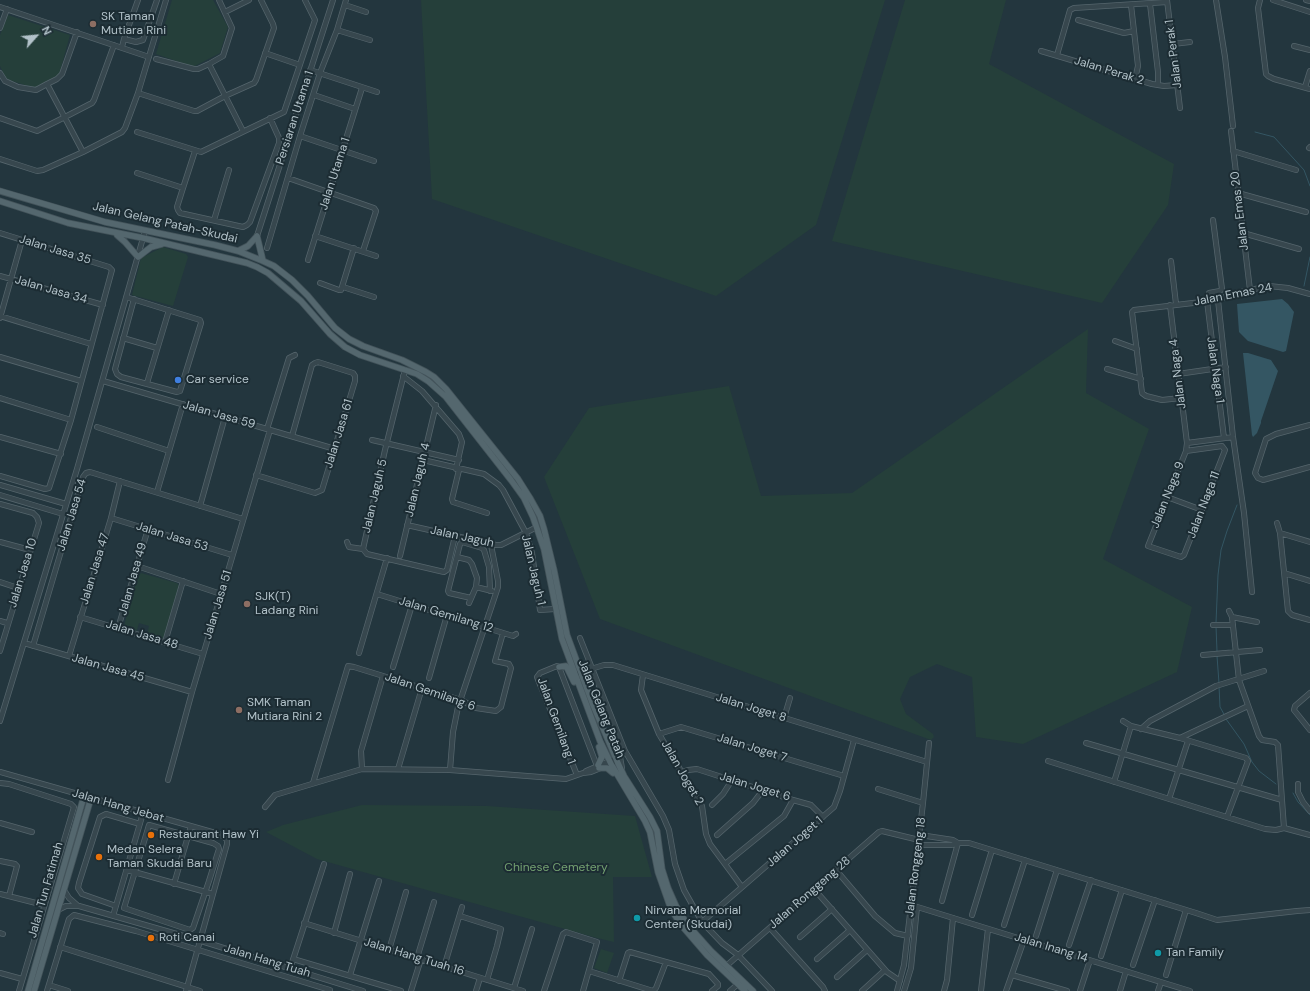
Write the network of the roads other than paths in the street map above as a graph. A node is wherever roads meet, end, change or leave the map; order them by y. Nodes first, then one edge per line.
1 (138, 0) edge
2 (157, 0) edge
3 (166, 0) edge
4 (219, 0) edge
5 (249, 0) edge
6 (261, 0) edge
7 (305, 0) edge
8 (333, 0) edge
9 (1216, 0) edge
10 (1260, 0) edge
11 (1273, 0) edge
12 (1306, 0) edge
13 (1167, 1) edge
14 (1310, 1) edge
15 (345, 2) edge
16 (1150, 4) junction
17 (0, 6) edge
18 (1131, 6) junction
19 (7, 9) junction
20 (225, 12) junction
21 (366, 12) dead end
22 (1310, 12) edge
23 (1078, 20) dead end
24 (0, 28) edge
25 (337, 30) junction
26 (1134, 31) junction
27 (77, 32) junction
28 (124, 39) junction
29 (370, 40) dead end
30 (1190, 42) dead end
31 (1173, 44) junction
32 (114, 45) junction
33 (1294, 46) dead end
34 (122, 48) junction
35 (1041, 50) dead end
36 (1310, 50) edge
37 (265, 54) junction
38 (1057, 55) junction
39 (149, 57) junction
40 (156, 59) dead end
41 (209, 64) junction
42 (300, 65) junction
43 (310, 70) junction
44 (1310, 71) edge
45 (0, 73) edge
46 (320, 73) junction
47 (1135, 79) junction
48 (47, 84) junction
49 (1158, 85) junction
50 (1177, 85) junction
51 (1305, 87) junction
52 (362, 88) junction
53 (1310, 89) edge
54 (377, 92) dead end
55 (138, 93) junction
56 (314, 95) junction
57 (225, 96) junction
58 (1180, 108) dead end
59 (355, 109) junction
60 (65, 117) junction
61 (0, 118) edge
62 (270, 118) junction
63 (243, 131) junction
64 (137, 132) dead end
65 (300, 136) junction
66 (342, 150) junction
67 (195, 151) junction
68 (1233, 151) junction
69 (83, 152) junction
70 (0, 159) edge
71 (374, 161) dead end
72 (229, 170) dead end
73 (1296, 170) dead end
74 (137, 172) dead end
75 (288, 178) junction
76 (183, 188) junction
77 (0, 191) edge
78 (329, 192) junction
79 (1238, 192) junction
80 (0, 201) edge
81 (36, 201) junction
82 (34, 212) junction
83 (1306, 212) dead end
84 (214, 220) junction
85 (1214, 220) dead end
86 (145, 231) junction
87 (0, 233) edge
88 (1243, 233) junction
89 (115, 234) junction
90 (257, 236) junction
91 (315, 236) junction
92 (143, 238) junction
93 (22, 240) junction
94 (164, 243) junction
95 (268, 248) dead end
96 (354, 248) junction
97 (1299, 249) dead end
98 (238, 251) junction
99 (362, 251) junction
100 (376, 256) dead end
101 (138, 258) junction
102 (308, 260) dead end
103 (262, 261) junction
104 (1171, 261) dead end
105 (0, 276) edge
106 (11, 279) junction
107 (320, 284) dead end
108 (342, 288) junction
109 (1250, 290) junction
110 (1310, 293) edge
111 (126, 297) junction
112 (374, 297) dead end
113 (134, 299) junction
114 (1218, 300) junction
115 (1208, 301) junction
116 (1176, 304) junction
117 (103, 305) junction
118 (1170, 305) junction
119 (169, 310) junction
120 (0, 316) edge
121 (123, 338) junction
122 (1115, 340) dead end
123 (91, 344) junction
124 (157, 348) junction
125 (1137, 349) junction
126 (295, 355) dead end
127 (0, 357) edge
128 (1226, 367) junction
129 (1107, 369) dead end
130 (1215, 369) junction
131 (404, 373) junction
132 (1178, 374) junction
133 (1140, 379) junction
134 (81, 381) junction
135 (103, 381) junction
136 (147, 383) junction
137 (165, 389) junction
138 (0, 398) edge
139 (162, 398) junction
140 (1181, 398) junction
141 (183, 404) junction
142 (436, 405) junction
143 (225, 417) junction
144 (71, 420) junction
145 (1310, 426) edge
146 (97, 427) dead end
147 (268, 429) junction
148 (292, 436) junction
149 (0, 437) edge
150 (1233, 437) junction
151 (1224, 438) junction
152 (372, 440) dead end
153 (1187, 443) junction
154 (387, 444) junction
155 (335, 449) junction
156 (169, 451) junction
157 (1186, 451) junction
158 (424, 452) junction
159 (61, 454) junction
160 (422, 460) junction
161 (458, 460) junction
162 (1310, 467) edge
163 (458, 469) junction
164 (256, 475) junction
165 (0, 476) edge
166 (120, 481) junction
167 (0, 485) edge
168 (157, 492) junction
169 (0, 496) edge
170 (1168, 497) junction
171 (532, 501) junction
172 (0, 504) edge
173 (66, 504) junction
174 (200, 506) junction
175 (1202, 510) junction
176 (487, 513) dead end
177 (63, 514) junction
178 (111, 518) junction
179 (243, 519) junction
180 (1277, 523) dead end
181 (407, 525) junction
182 (537, 527) junction
183 (544, 529) joint
184 (148, 530) junction
185 (526, 533) junction
186 (1280, 533) junction
187 (455, 536) junction
188 (0, 542) edge
189 (347, 542) dead end
190 (1310, 542) edge
191 (491, 545) junction
192 (549, 548) junction
193 (363, 549) junction
194 (30, 550) junction
195 (232, 555) junction
196 (400, 556) dead end
197 (457, 557) junction
198 (1183, 557) joint
199 (387, 558) junction
200 (137, 566) junction
201 (1284, 573) junction
202 (183, 581) junction
203 (0, 582) edge
204 (1310, 582) edge
205 (476, 587) junction
206 (18, 588) junction
207 (493, 592) junction
208 (1252, 592) dead end
209 (221, 594) junction
210 (377, 594) junction
211 (471, 598) junction
212 (468, 603) dead end
213 (412, 605) junction
214 (555, 609) junction
215 (1229, 611) dead end
216 (447, 615) junction
217 (80, 617) junction
218 (1232, 617) junction
219 (1310, 620) edge
220 (0, 621) edge
221 (1257, 622) dead end
222 (8, 623) junction
223 (1216, 625) dead end
224 (1233, 626) junction
225 (484, 627) junction
226 (118, 628) junction
227 (503, 633) junction
228 (516, 634) dead end
229 (580, 638) dead end
230 (165, 642) junction
231 (24, 643) junction
232 (33, 646) junction
233 (1260, 650) dead end
234 (0, 651) edge
235 (1235, 652) junction
236 (359, 653) dead end
237 (203, 654) junction
238 (1203, 655) dead end
239 (69, 656) junction
240 (393, 667) dead end
241 (559, 667) junction
242 (592, 669) junction
243 (1264, 672) dead end
244 (578, 673) junction
245 (643, 675) junction
246 (383, 676) junction
247 (429, 678) dead end
248 (1239, 680) junction
249 (422, 688) junction
250 (192, 692) junction
251 (1310, 693) edge
252 (790, 698) dead end
253 (461, 700) junction
254 (584, 700) junction
255 (1248, 706) junction
256 (784, 718) junction
257 (0, 721) edge
258 (1123, 721) dead end
259 (594, 726) junction
260 (1131, 726) junction
261 (1141, 729) junction
262 (1310, 730) edge
263 (659, 734) junction
264 (1180, 738) junction
265 (854, 740) junction
266 (1188, 741) junction
267 (929, 742) dead end
268 (1086, 743) dead end
269 (625, 751) junction
270 (1122, 753) junction
271 (616, 760) junction
272 (1048, 761) dead end
273 (610, 762) junction
274 (927, 762) junction
275 (598, 766) junction
276 (362, 769) junction
277 (398, 769) junction
278 (450, 770) junction
279 (1180, 771) junction
280 (0, 772) edge
281 (682, 772) junction
282 (577, 775) junction
283 (624, 776) junction
284 (844, 776) junction
285 (168, 780) dead end
286 (732, 780) junction
287 (622, 782) junction
288 (1114, 782) junction
289 (0, 783) edge
290 (313, 783) junction
291 (1298, 784) dead end
292 (1237, 787) junction
293 (878, 789) dead end
294 (763, 790) junction
295 (84, 796) junction
296 (92, 798) junction
297 (1169, 799) junction
298 (793, 800) junction
299 (1282, 800) junction
300 (923, 803) junction
301 (712, 805) dead end
302 (266, 807) dead end
303 (1310, 811) edge
304 (143, 813) junction
305 (823, 817) junction
306 (1227, 817) junction
307 (0, 823) edge
308 (140, 824) junction
309 (191, 826) junction
310 (1284, 828) junction
311 (67, 829) junction
312 (74, 831) junction
313 (32, 832) dead end
314 (81, 833) junction
315 (717, 835) dead end
316 (1310, 835) edge
317 (188, 837) junction
318 (919, 840) junction
319 (958, 843) junction
320 (992, 850) junction
321 (1025, 860) junction
322 (0, 861) edge
323 (324, 864) dead end
324 (725, 864) junction
325 (127, 870) junction
326 (836, 870) junction
327 (1058, 870) junction
328 (135, 872) junction
329 (350, 874) dead end
330 (1091, 880) junction
331 (380, 881) dead end
332 (174, 884) junction
333 (742, 888) junction
334 (814, 889) junction
335 (64, 890) junction
336 (1122, 890) junction
337 (406, 892) dead end
338 (205, 893) junction
339 (0, 894) edge
340 (213, 894) junction
341 (9, 896) junction
342 (1156, 900) junction
343 (942, 901) dead end
344 (434, 902) dead end
345 (44, 905) junction
346 (912, 905) junction
347 (78, 906) junction
348 (116, 906) junction
349 (462, 907) dead end
350 (917, 907) junction
351 (832, 909) junction
352 (58, 910) junction
353 (1186, 910) junction
354 (1310, 910) edge
355 (972, 915) dead end
356 (113, 916) junction
357 (460, 916) junction
358 (953, 918) junction
359 (702, 922) junction
360 (304, 923) junction
361 (1004, 925) dead end
362 (770, 928) junction
363 (532, 929) dead end
364 (988, 929) junction
365 (850, 930) junction
366 (334, 933) junction
367 (908, 936) junction
368 (1036, 936) dead end
369 (800, 937) dead end
370 (1024, 940) junction
371 (34, 941) junction
372 (201, 941) junction
373 (360, 941) junction
374 (45, 944) junction
375 (1069, 945) dead end
376 (60, 947) junction
377 (198, 950) junction
378 (389, 950) junction
379 (867, 950) junction
380 (738, 955) junction
381 (1101, 956) dead end
382 (293, 959) junction
383 (419, 959) junction
384 (817, 959) dead end
385 (1090, 960) junction
386 (666, 962) junction
387 (1133, 965) dead end
388 (444, 967) junction
389 (724, 967) junction
390 (290, 968) junction
391 (885, 970) junction
392 (589, 971) junction
393 (1126, 971) junction
394 (0, 973) edge
395 (350, 975) junction
396 (1012, 975) junction
397 (1166, 975) dead end
398 (836, 977) dead end
399 (480, 978) junction
400 (22, 979) junction
401 (487, 980) junction
402 (619, 981) junction
403 (900, 981) junction
404 (333, 982) junction
405 (740, 982) junction
406 (1161, 982) junction
407 (49, 985) junction
408 (514, 988) junction
409 (187, 989) edge
410 (19, 991) edge
411 (28, 991) edge
412 (34, 991) edge
413 (47, 991) edge
414 (68, 991) edge
415 (200, 991) edge
416 (330, 991) edge
417 (363, 991) edge
418 (401, 991) edge
419 (411, 991) edge
420 (476, 991) edge
421 (523, 991) edge
422 (544, 991) edge
423 (583, 991) edge
424 (712, 991) edge
425 (730, 991) edge
426 (745, 991) edge
427 (753, 991) edge
428 (772, 991) edge
429 (825, 991) edge
430 (862, 991) edge
431 (897, 991) edge
432 (904, 991) edge
433 (944, 991) edge
434 (981, 991) edge
435 (1006, 991) edge
436 (1067, 991) edge
437 (1080, 991) edge
438 (1120, 991) edge
439 (1158, 991) edge
440 (1190, 991) edge

1 - 28 street
2 - 28 street
3 - 39 street
4 - 20 street
5 - 20 street
6 - 37 street
7 - 42 street
8 - 43 street, Persiaran Utama 1
9 - 68 street, Jalan Emas 20
10 - 51 street
11 - 22 street
12 - 14 street
13 - 16 street
13 - 31 street, Jalan Perak 1
15 - 21 street
15 - 25 street
16 - 18 street
16 - 49 street
17 - 19 street
18 - 26 street
18 - 38 street
19 - 24 street
19 - 27 street
20 - 41 street
23 - 26 street
25 - 29 street
25 - 46 street
26 - 47 street
27 - 32 street
27 - 48 street
28 - 34 street
30 - 31 street
31 - 50 street, Jalan Perak 1
32 - 34 street
32 - 60 street
33 - 36 street
34 - 39 street
35 - 38 street, Jalan Perak 2
37 - 42 street
37 - 57 street
38 - 47 street, Jalan Perak 2
39 - 55 street
40 - 41 street
41 - 57 street
42 - 62 street
43 - 46 street
43 - 90 street, Persiaran Utama 1
44 - 51 street
45 - 48 street
46 - 52 street
46 - 56 street
47 - 49 street, Jalan Perak 2
48 - 60 street
49 - 50 street, Jalan Perak 2
50 - 58 street, Jalan Perak 1
51 - 53 street
52 - 54 street
52 - 59 street, Jalan Utama 1
55 - 57 street
55 - 69 street
56 - 59 street
56 - 65 street
57 - 63 street
59 - 66 street, Jalan Utama 1
60 - 61 street
60 - 69 street
62 - 63 street
62 - 84 street
63 - 67 street
64 - 67 street
65 - 66 street
65 - 75 street
66 - 71 street
66 - 78 street, Jalan Utama 1
67 - 76 street
68 - 73 street
68 - 79 street, Jalan Emas 20
69 - 70 street
72 - 84 street
74 - 76 street
75 - 78 street
75 - 95 street
76 - 84 street
77 - 81 main road, Jalan Gelang Patah-Skudai
78 - 91 street, Jalan Utama 1
78 - 99 street
79 - 83 street
79 - 88 street, Jalan Emas 20
80 - 82 main road, Jalan Gelang Patah-Skudai
81 - 82 main road
81 - 86 main road, Jalan Gelang Patah-Skudai
82 - 89 main road, Jalan Gelang Patah-Skudai
85 - 115 street
86 - 92 street
86 - 98 main road, Jalan Gelang Patah-Skudai
87 - 93 street, Jalan Jasa 35
88 - 97 street
88 - 109 street, Jalan Emas 20
89 - 92 main road, Jalan Gelang Patah-Skudai
89 - 101 main road
90 - 98 main road
90 - 103 main road
91 - 96 street
91 - 102 street, Jalan Utama 1
92 - 94 main road, Jalan Gelang Patah-Skudai
92 - 101 street
93 - 106 street
93 - 117 street, Jalan Jasa 35
94 - 101 main road
94 - 131 main road, Jalan Gelang Patah-Skudai
96 - 99 street
96 - 108 street
98 - 103 main road, Jalan Gelang Patah-Skudai
99 - 100 street
101 - 111 street
103 - 171 main road, Jalan Gelang Patah-Skudai
104 - 116 street
105 - 106 street, Jalan Jasa 34
106 - 117 street, Jalan Jasa 34
106 - 120 street
107 - 108 street
108 - 112 street
109 - 110 street, Jalan Emas 24
109 - 114 street, Jalan Emas 24
111 - 113 street
111 - 135 street
113 - 119 street
113 - 121 street
114 - 115 street, Jalan Emas 24
114 - 128 street
115 - 116 street, Jalan Emas 24
115 - 130 street, Jalan Naga 1
116 - 118 street, Jalan Emas 24
117 - 123 street
118 - 125 street, Jalan Emas 24
118 - 132 street, Jalan Naga 4
119 - 124 street
119 - 137 street
120 - 123 street
121 - 124 street
121 - 136 street
122 - 125 street
123 - 134 street
124 - 136 street
125 - 133 street
126 - 147 street, Jalan Jasa 51
127 - 134 street
128 - 130 street
128 - 150 street
129 - 133 street
130 - 132 street
130 - 151 street, Jalan Naga 1
131 - 142 street
131 - 154 street, Jalan Jaguh 5
131 - 182 main road, Jalan Gelang Patah-Skudai
132 - 140 street, Jalan Naga 4
133 - 140 street
134 - 144 street
135 - 139 street, Jalan Jasa 59
135 - 173 street
136 - 137 street
137 - 139 street
138 - 144 street
139 - 141 street, Jalan Jasa 59
140 - 153 street, Jalan Naga 4
141 - 143 street, Jalan Jasa 59
141 - 156 street
142 - 158 street, Jalan Jaguh 4
142 - 161 street
143 - 147 street, Jalan Jasa 59
143 - 174 street
144 - 159 street
145 - 162 street
146 - 156 street
147 - 148 street, Jalan Jasa 59
147 - 164 street, Jalan Jasa 51
148 - 155 street, Jalan Jasa 59
148 - 155 street, Jalan Jasa 61
149 - 159 street
150 - 151 street
150 - 208 street
151 - 153 street
152 - 154 street
153 - 157 street, Jalan Naga 9
154 - 158 street
154 - 193 street, Jalan Jaguh 5
155 - 164 street, Jalan Jasa 61
156 - 168 street
157 - 170 street, Jalan Naga 9
157 - 175 street, Jalan Naga 11
158 - 160 street, Jalan Jaguh 4
158 - 161 street
159 - 165 street
160 - 163 street, Jalan Jaguh 1
160 - 181 street, Jalan Jaguh 4
161 - 163 street
163 - 176 street
163 - 185 street, Jalan Jaguh 1
164 - 179 street, Jalan Jasa 51
166 - 168 street, Jalan Jasa 54
166 - 178 street, Jalan Jasa 47
166 - 232 street, Jalan Jasa 54
167 - 173 street
168 - 174 street, Jalan Jasa 54
169 - 177 street
170 - 175 street
170 - 198 street, Jalan Naga 9
171 - 182 main road
171 - 183 main road, Jalan Gelang Patah-Skudai
172 - 194 street, Jalan Jasa 10
173 - 177 street
174 - 179 street, Jalan Jasa 54
175 - 198 street, Jalan Naga 11
177 - 231 street
178 - 184 street, Jalan Jasa 53
178 - 217 street, Jalan Jasa 47
179 - 195 street, Jalan Jasa 51
180 - 186 street
181 - 187 street, Jalan Jaguh
181 - 196 street, Jalan Jaguh 4
182 - 185 street, Jalan Jaguh
182 - 192 main road
182 - 214 main road, Jalan Gelang Patah
183 - 192 main road, Jalan Gelang Patah
184 - 195 street, Jalan Jasa 53
184 - 200 street, Jalan Jasa 49
185 - 191 street, Jalan Jaguh
185 - 214 street, Jalan Jaguh 1
186 - 190 street
186 - 201 street
187 - 191 street, Jalan Jaguh
187 - 199 street
188 - 194 street
189 - 193 street
191 - 207 street
192 - 244 main road, Jalan Gelang Patah
193 - 199 street
194 - 206 street, Jalan Jasa 10
195 - 209 street, Jalan Jasa 51
197 - 205 street
197 - 207 street, Jalan Jaguh
197 - 211 street
199 - 210 street
200 - 202 street
200 - 226 street, Jalan Jasa 49
201 - 204 street
201 - 219 street
202 - 209 street
202 - 230 street
203 - 206 street
205 - 207 street
205 - 211 street
206 - 222 street, Jalan Jasa 10
207 - 225 street
209 - 237 street, Jalan Jasa 51
210 - 213 street, Jalan Gemilang 12
210 - 236 street
211 - 212 street
213 - 216 street, Jalan Gemilang 12
213 - 240 street
214 - 244 main road, Jalan Gelang Patah
215 - 218 street
216 - 225 street, Jalan Gemilang 12
216 - 247 street
217 - 226 street, Jalan Jasa 48
217 - 239 street, Jalan Jasa 47
218 - 221 street
218 - 224 street
220 - 222 street
222 - 234 street, Jalan Jasa 10
223 - 224 street
224 - 235 street
225 - 227 street, Jalan Gemilang 12
225 - 253 street
226 - 230 street, Jalan Jasa 48
227 - 228 street, Jalan Gemilang 12
227 - 253 street, Jalan Gemilang 6
229 - 242 street
230 - 237 street, Jalan Jasa 48
231 - 232 street, Jalan Jasa 45
231 - 257 street
232 - 239 street, Jalan Jasa 45
233 - 235 street
235 - 238 street
235 - 248 street
237 - 250 street, Jalan Jasa 51
239 - 250 street, Jalan Jasa 45
241 - 254 main road
241 - 275 street, Jalan Gemilang 1
241 - 282 street, Jalan Gemilang 1
242 - 244 street, Jalan Joget 8
242 - 245 street, Jalan Joget 8
242 - 269 street
243 - 248 street
244 - 254 main road, Jalan Gelang Patah
244 - 271 main road, Jalan Gelang Patah
245 - 256 street, Jalan Joget 8
245 - 263 street, Jalan Joget 2
246 - 249 street, Jalan Gemilang 6
246 - 276 street
246 - 290 street, Jalan Gemilang 6
248 - 255 street
248 - 261 street
249 - 253 street, Jalan Gemilang 6
249 - 277 street
250 - 285 street, Jalan Jasa 51
251 - 262 street
252 - 256 street
253 - 278 street
254 - 259 main road, Jalan Gelang Patah
255 - 264 street
255 - 299 street
256 - 265 street, Jalan Joget 8
258 - 260 street
259 - 273 main road, Jalan Gelang Patah
259 - 275 main road
260 - 261 street
260 - 270 street
261 - 264 street
263 - 281 street, Jalan Joget 2
263 - 284 street, Jalan Joget 7
264 - 266 street
265 - 274 street, Jalan Joget 8
265 - 284 street, Jalan Joget 1
266 - 279 street
266 - 292 street
267 - 274 street, Jalan Ronggeng 18
268 - 270 street
269 - 283 street
269 - 359 street
270 - 279 street
270 - 288 street
271 - 273 street
271 - 283 main road, Jalan Gelang Patah
272 - 288 street
273 - 275 street
273 - 287 main road, Jalan Gelang Patah
274 - 300 street, Jalan Ronggeng 18
275 - 282 street
275 - 287 main road
276 - 277 street
276 - 290 street
277 - 278 street
278 - 282 street
279 - 292 street
279 - 297 street
280 - 295 street, Jalan Hang Jebat
281 - 286 street, Jalan Joget 6
281 - 324 street, Jalan Joget 2
283 - 389 main road, Jalan Gelang Patah
284 - 305 street, Jalan Joget 1
286 - 294 street, Jalan Joget 6
286 - 301 street
287 - 389 main road, Jalan Gelang Patah
288 - 297 street
289 - 311 street
290 - 302 street
291 - 303 street
292 - 299 street
292 - 306 street
293 - 300 street
294 - 298 street, Jalan Joget 6
294 - 315 street
295 - 296 street, Jalan Hang Jebat
295 - 312 main road, Jalan Tun Fatimah
296 - 304 street, Jalan Hang Jebat
296 - 314 main road, Jalan Tun Fatimah
297 - 306 street
298 - 305 street, Jalan Joget 6
298 - 324 street
299 - 310 street
300 - 318 street, Jalan Ronggeng 18
304 - 308 street
304 - 309 street, Jalan Hang Jebat
305 - 333 street, Jalan Joget 1
306 - 310 street
307 - 313 street
308 - 325 street
308 - 348 street
309 - 317 street
309 - 340 street, Jalan Hang Jebat
310 - 316 street
311 - 312 street
311 - 345 street
312 - 314 street
312 - 374 main road, Jalan Tun Fatimah
314 - 335 main road, Jalan Tun Fatimah
317 - 328 street
317 - 332 street
317 - 338 street
318 - 319 street
318 - 319 street
318 - 326 street, Jalan Ronggeng 28
318 - 346 street, Jalan Ronggeng 18
319 - 320 street
319 - 343 street
320 - 321 street
320 - 355 street
321 - 327 street
321 - 361 street
322 - 341 street
323 - 360 street
324 - 333 street, Jalan Joget 2
325 - 328 street
325 - 348 street
326 - 334 street, Jalan Ronggeng 28
326 - 367 street
327 - 330 street
327 - 368 street
328 - 332 street
328 - 338 street
329 - 366 street
330 - 336 street
330 - 375 street
331 - 373 street
332 - 338 street
333 - 359 street, Jalan Joget 1
334 - 351 street
334 - 362 street, Jalan Ronggeng 28
335 - 347 street
335 - 352 main road, Jalan Tun Fatimah
336 - 342 street
336 - 381 street
337 - 378 street
338 - 340 street
339 - 341 street
340 - 372 street, Jalan Hang Jebat
341 - 345 street
342 - 353 street
342 - 387 street
344 - 383 street
345 - 371 street
346 - 350 street, Jalan Inang 14
346 - 367 street, Jalan Ronggeng 18
347 - 352 street, Jalan Hang Tuah
347 - 356 street, Jalan Hang Tuah
348 - 356 street
349 - 357 street
350 - 358 street, Jalan Inang 14
350 - 432 street
351 - 365 street
351 - 369 street
352 - 374 main road, Jalan Tun Fatimah
353 - 354 street
353 - 397 street
356 - 372 street, Jalan Hang Tuah
357 - 388 street
357 - 401 street
358 - 364 street, Jalan Inang 14
358 - 433 street
359 - 380 street
360 - 366 street, Jalan Hang Tuah 16
360 - 382 street
362 - 380 street, Jalan Ronggeng 28
362 - 429 street
363 - 408 street
364 - 370 street, Jalan Inang 14
364 - 434 street
365 - 379 street
365 - 384 street
366 - 373 street, Jalan Hang Tuah 16
367 - 403 street, Jalan Ronggeng 18
370 - 385 street, Jalan Inang 14
370 - 396 street
371 - 374 street
371 - 400 street
372 - 377 street, Jalan Hang Jebat
372 - 390 street, Jalan Hang Tuah
373 - 378 street, Jalan Hang Tuah 16
373 - 395 street
374 - 411 main road, Jalan Tun Fatimah
374 - 412 main road, Jalan Tun Fatimah
376 - 377 street
376 - 407 street
376 - 409 street
377 - 409 street, Jalan Hang Jebat
377 - 416 street
378 - 383 street, Jalan Hang Tuah 16
379 - 391 street
379 - 398 street
380 - 389 street, Jalan Ronggeng 28
380 - 428 street
382 - 390 street
382 - 395 street
383 - 388 street, Jalan Hang Tuah 16
383 - 419 street
385 - 393 street, Jalan Inang 14
385 - 437 street
386 - 402 street
386 - 402 street
386 - 424 street
388 - 399 street, Jalan Hang Tuah 16
389 - 405 main road, Jalan Gelang Patah
390 - 404 street, Jalan Hang Tuah
391 - 403 street
391 - 430 street
392 - 402 street
392 - 422 street
392 - 423 street
393 - 406 street, Jalan Inang 14
393 - 438 street
394 - 400 street
395 - 418 street
396 - 435 street
396 - 436 street
399 - 401 street, Jalan Hang Tuah 16
399 - 420 street
400 - 410 street
401 - 408 street, Jalan Hang Tuah 16
403 - 431 street, Jalan Ronggeng 18
404 - 416 street
404 - 417 street, Jalan Hang Tuah
405 - 425 street
405 - 426 main road
405 - 427 main road
406 - 439 street
406 - 440 street, Jalan Inang 14
407 - 413 street
407 - 414 street
408 - 421 street, Jalan Hang Tuah 16
409 - 415 street

